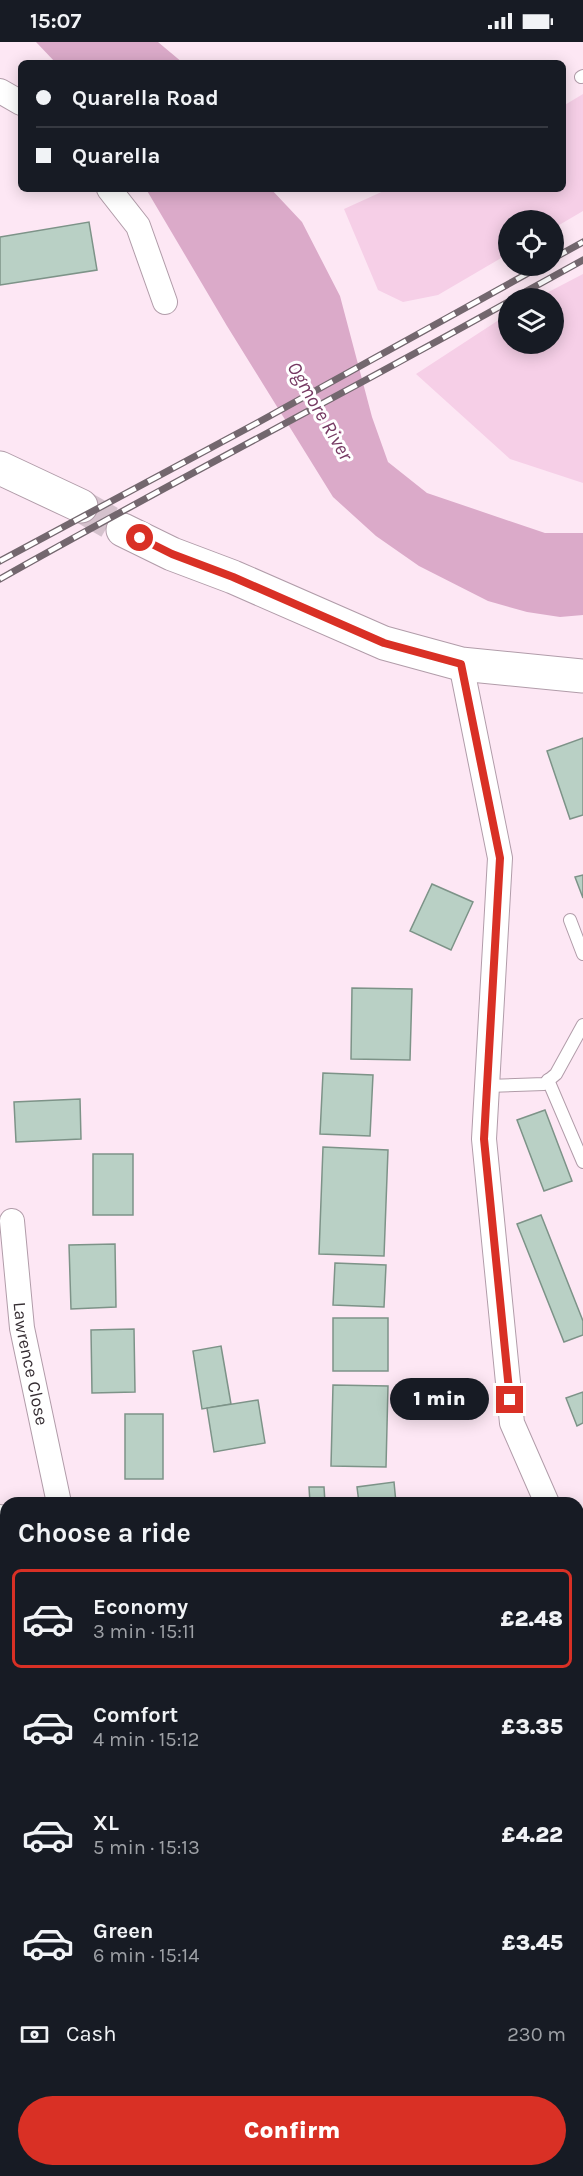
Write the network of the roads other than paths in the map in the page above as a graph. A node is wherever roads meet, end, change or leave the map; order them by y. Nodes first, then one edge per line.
1 (0, 91) edge
2 (18, 101) edge
3 (111, 192) edge
4 (165, 302) dead end
5 (0, 468) edge
6 (81, 506) tunnel mouth
7 (123, 530) tunnel mouth
8 (461, 664) junction
9 (583, 676) edge
10 (570, 920) dead end
11 (583, 954) edge
12 (583, 1025) edge
13 (548, 1080) junction
14 (488, 1086) junction
15 (583, 1162) edge
16 (12, 1221) dead end
17 (58, 1497) edge
18 (543, 1497) edge

1 - 2 street
3 - 4 street
5 - 6 street
7 - 8 street
8 - 9 street
8 - 14 street
10 - 11 lane
12 - 13 lane
13 - 14 lane
13 - 15 lane
14 - 18 street
16 - 17 street, Lawrence Close

